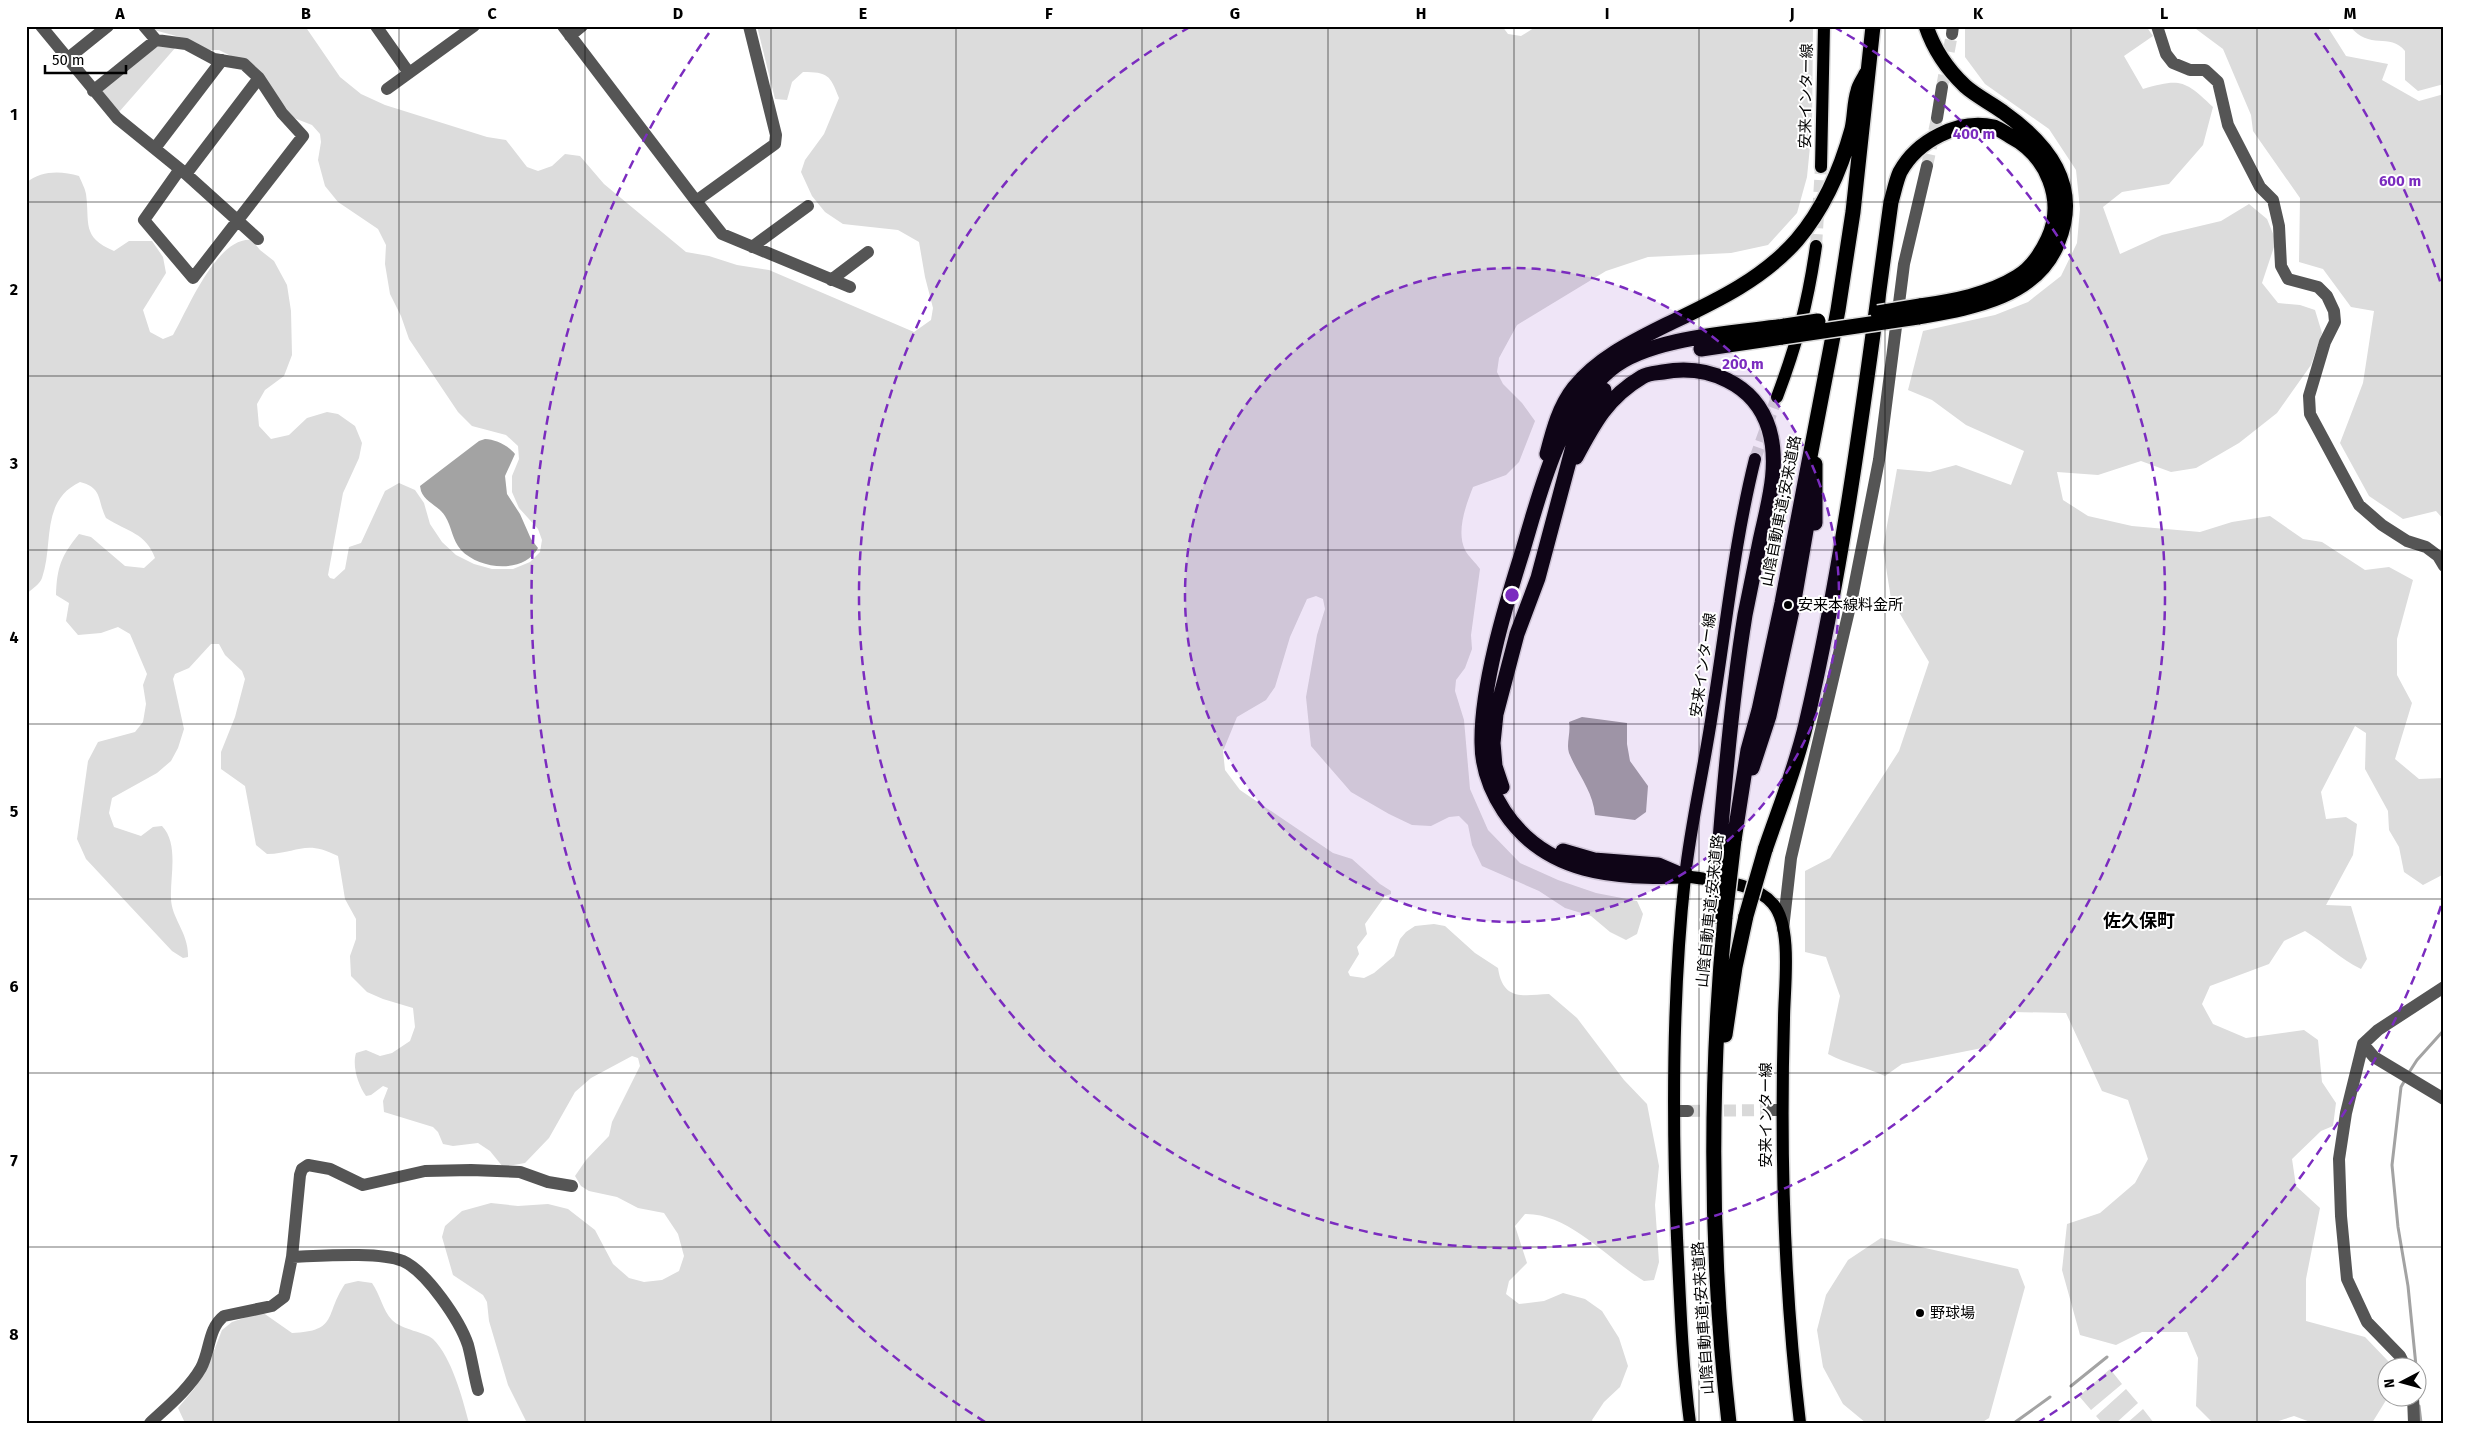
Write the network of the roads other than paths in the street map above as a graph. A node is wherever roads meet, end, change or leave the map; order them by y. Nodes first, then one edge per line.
1 (40, 26) edge
2 (108, 26) edge
3 (144, 26) edge
4 (376, 26) edge
5 (474, 26) edge
6 (582, 26) edge
7 (750, 26) edge
8 (1824, 26) edge
9 (1874, 26) edge
10 (1926, 26) edge
11 (2157, 26) edge
12 (566, 31) edge
13 (156, 40) junction
14 (67, 59) junction
15 (222, 60) junction
16 (1870, 67) junction
17 (409, 73) junction
18 (259, 78) junction
19 (1942, 87) tunnel mouth
20 (387, 89) dead end
21 (93, 90) junction
22 (1937, 118) tunnel mouth
23 (155, 148) junction
24 (1927, 166) tunnel mouth
25 (1821, 167) tunnel mouth
26 (183, 171) junction
27 (696, 201) junction
28 (808, 206) dead end
29 (239, 220) junction
30 (258, 239) dead end
31 (1816, 246) tunnel mouth
32 (752, 247) junction
33 (868, 252) dead end
34 (831, 280) junction
35 (850, 287) dead end
36 (1919, 312) junction
37 (1783, 332) junction
38 (1777, 397) tunnel mouth
39 (1812, 456) junction
40 (1755, 459) tunnel mouth
41 (1532, 521) junction
42 (1553, 521) junction
43 (2444, 566) edge
44 (1755, 745) junction
45 (1731, 840) junction
46 (1685, 876) junction
47 (1729, 916) junction
48 (1783, 929) junction
49 (2444, 988) edge
50 (2363, 1044) junction
51 (2444, 1099) edge
52 (1675, 1111) junction
53 (1688, 1111) tunnel mouth
54 (572, 1186) dead end
55 (292, 1257) junction
56 (2400, 1356) edge
57 (478, 1390) dead end
58 (2413, 1406) edge
59 (150, 1423) edge
60 (1690, 1423) edge
61 (1729, 1423) edge
62 (1736, 1423) edge
63 (1800, 1423) edge
64 (2414, 1423) edge

1 - 14 street
2 - 14 street
3 - 13 street
4 - 17 street
5 - 17 street
6 - 12 street
7 - 27 street
8 - 25 main road, 安来インター線
9 - 16 highway, 山陰自動車道;安来道路
10 - 36 highway
11 - 43 street
12 - 27 street
13 - 15 street
13 - 21 street
14 - 21 street
15 - 18 street
15 - 23 street
16 - 39 highway, 山陰自動車道;安来道路
16 - 41 highway
17 - 20 street
18 - 26 street
18 - 29 street
19 - 22 street
21 - 23 street
23 - 26 street
24 - 48 street
26 - 29 street
26 - 29 street
27 - 32 street
28 - 32 street
29 - 30 street
31 - 38 main road
32 - 34 street
33 - 34 street
34 - 35 street
36 - 37 highway, bridge
36 - 47 highway, bridge
37 - 41 highway
37 - 42 highway
39 - 44 highway
39 - 44 highway
40 - 46 main road, 安来インター線
41 - 46 highway
42 - 45 highway
42 - 46 highway
44 - 45 highway, 山陰自動車道;安来道路
45 - 47 highway, bridge
46 - 48 main road, 安来インター線
46 - 52 main road, 安来インター線
47 - 61 highway, 山陰自動車道;安来道路
47 - 62 highway, 山陰自動車道;安来道路
48 - 63 main road, 安来インター線
49 - 50 street
50 - 51 street
50 - 56 street
52 - 53 street
52 - 60 main road, 安来インター線
54 - 55 street
55 - 57 street
55 - 59 street
58 - 64 street

